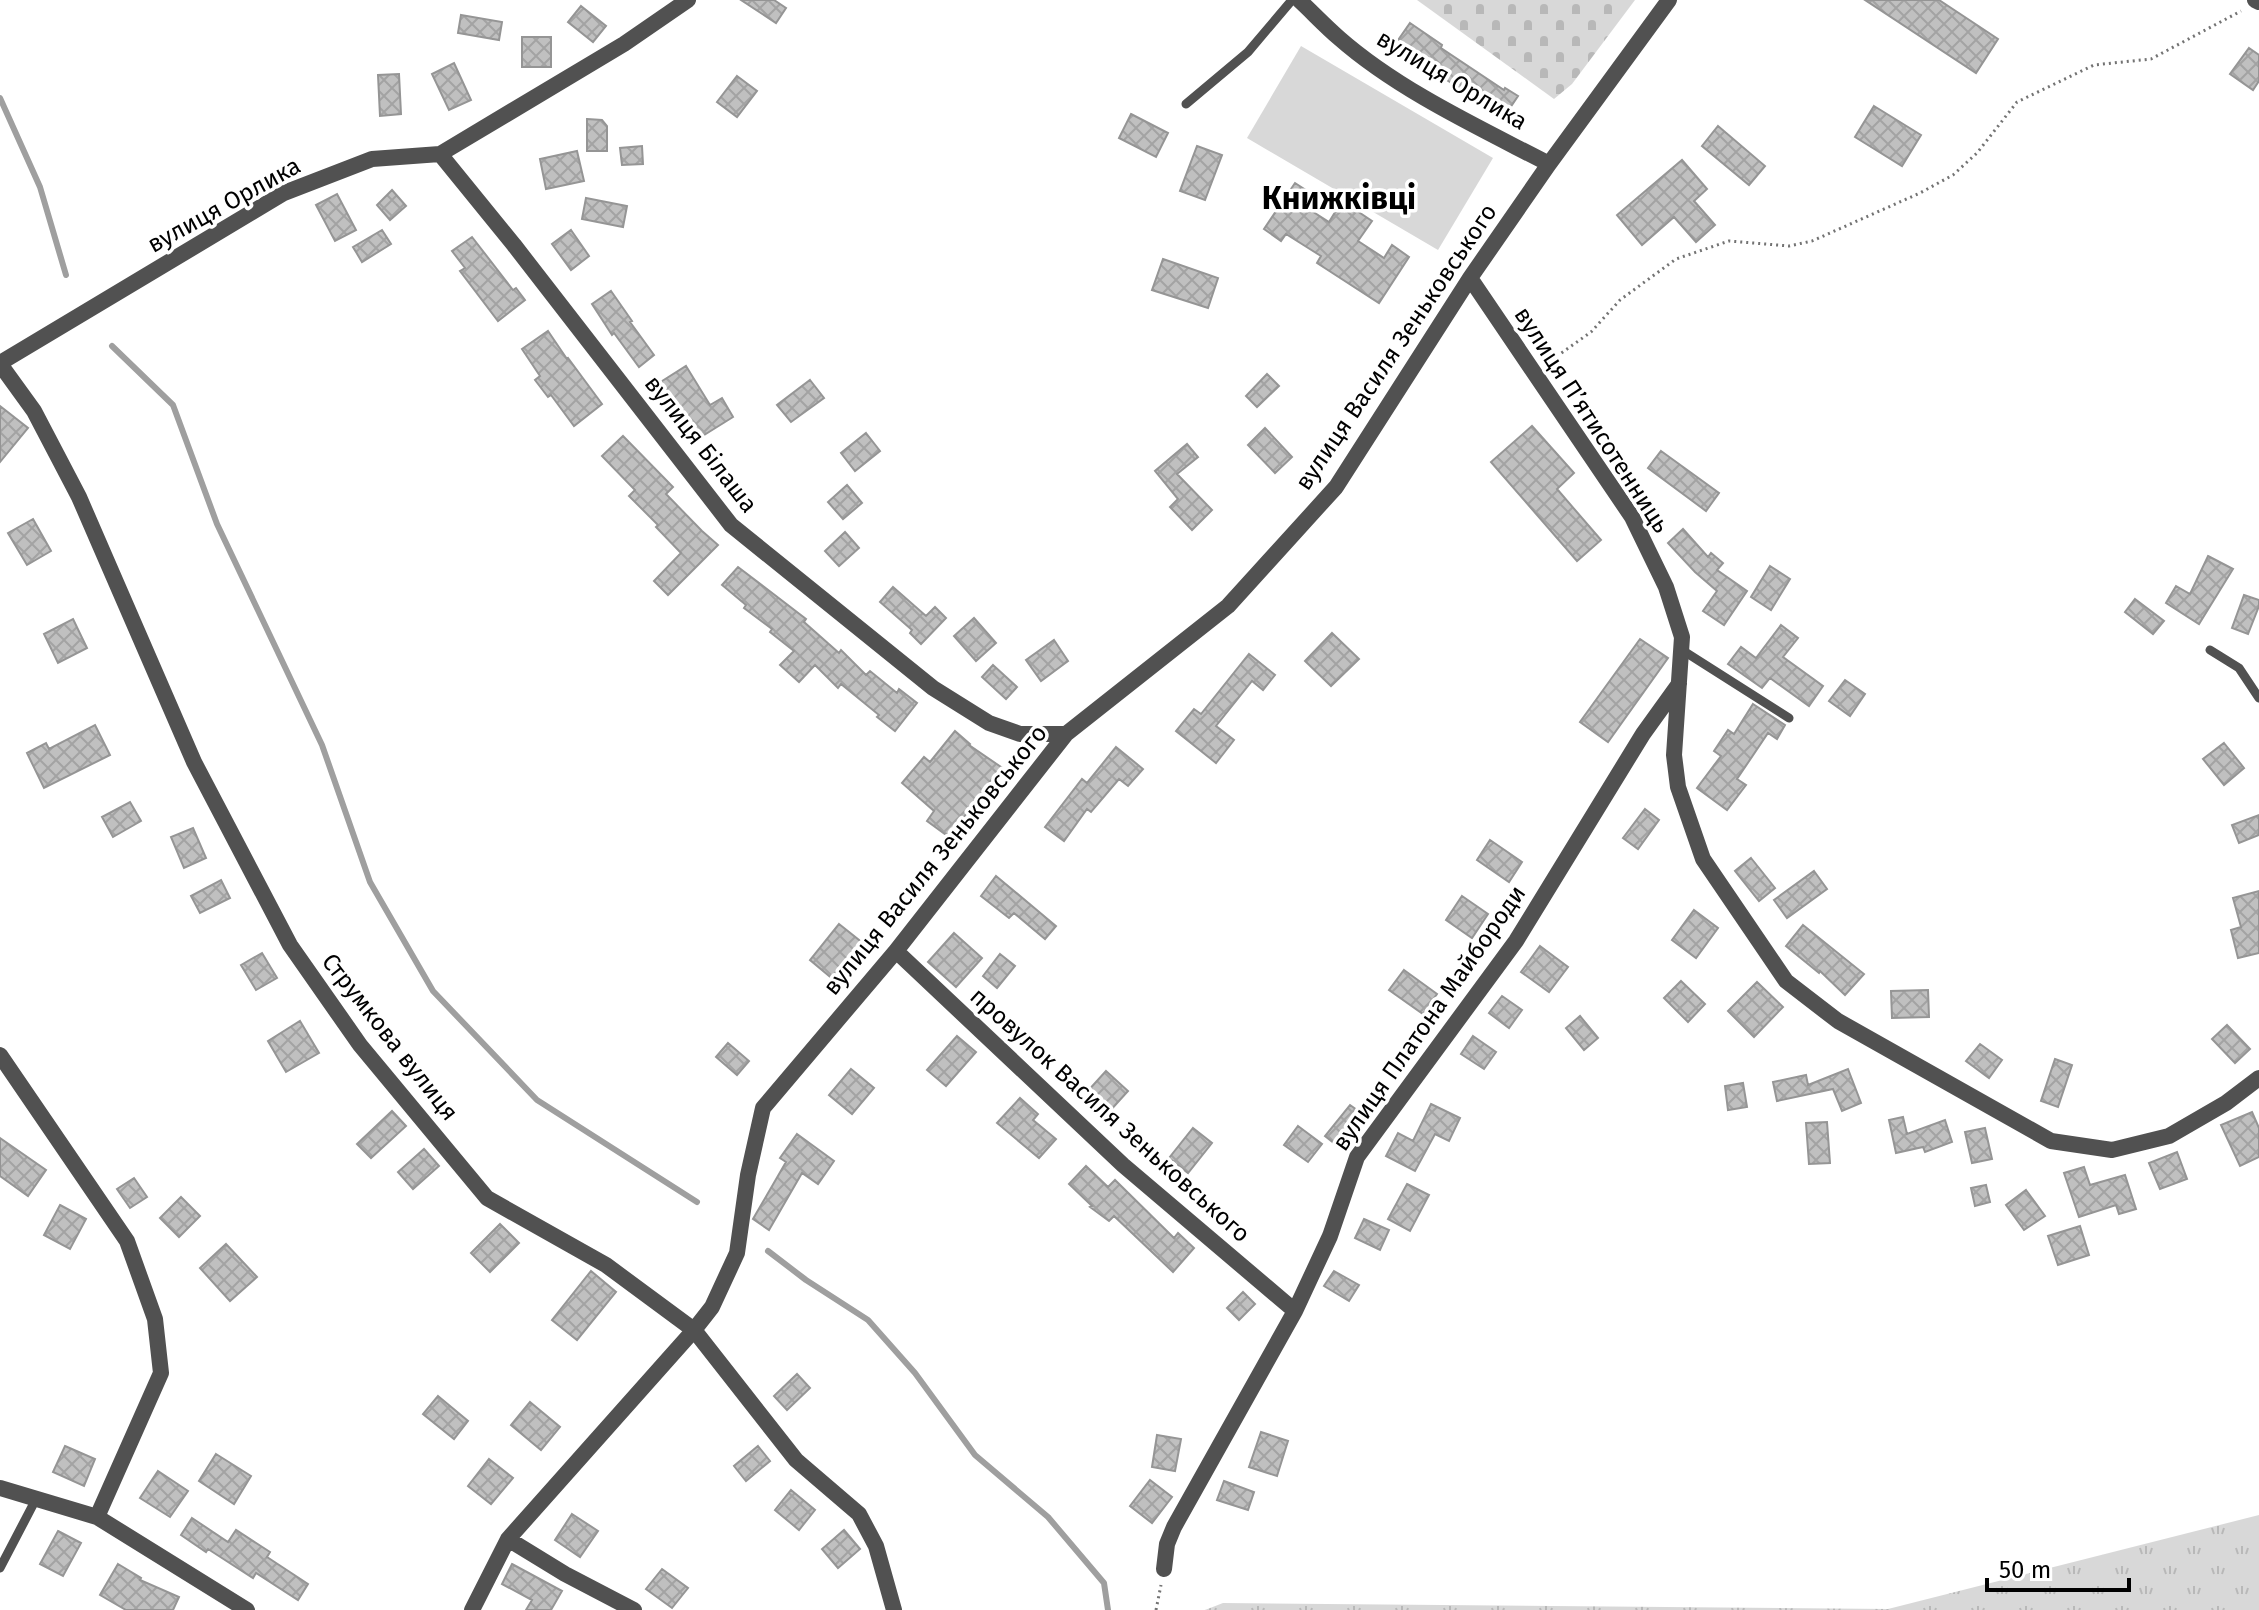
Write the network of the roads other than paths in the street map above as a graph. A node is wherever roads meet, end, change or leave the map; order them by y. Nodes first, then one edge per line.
1 (688, 0) edge
2 (1292, 0) edge
3 (1299, 0) edge
4 (1669, 0) edge
5 (1314, 6) edge
6 (1186, 104) dead end
7 (440, 154) junction
8 (1549, 164) junction
9 (1470, 278) junction
10 (0, 364) edge
11 (1682, 650) junction
12 (2210, 650) dead end
13 (1680, 682) junction
14 (2259, 698) edge
15 (1789, 718) dead end
16 (1066, 734) junction
17 (896, 951) junction
18 (0, 1055) edge
19 (2259, 1078) edge
20 (1295, 1311) junction
21 (694, 1330) junction
22 (0, 1488) edge
23 (36, 1499) junction
24 (97, 1517) junction
25 (508, 1539) junction
26 (0, 1568) edge
27 (1164, 1569) road end
28 (247, 1610) edge
29 (472, 1610) edge
30 (634, 1610) edge
31 (894, 1610) edge

1 - 7 street, вулиця Орлика
2 - 6 lane
3 - 5 street, вулиця Орлика
4 - 8 street, вулиця Василя Зеньковського
5 - 8 street, вулиця Орлика
7 - 10 street, вулиця Орлика
7 - 16 street, вулиця Білаша
8 - 9 street, вулиця Василя Зеньковського
9 - 11 street, вулиця Пʼятисотенниць
9 - 16 street, вулиця Василя Зеньковського
10 - 21 street, Струмкова вулиця
11 - 13 street, вулиця Пʼятисотенниць
11 - 15 lane
12 - 14 lane
13 - 19 street, вулиця Пʼятисотенниць
13 - 20 street, вулиця Платона Майбороди
16 - 17 street, вулиця Василя Зеньковського
17 - 20 street, провулок Василя Зеньковського
17 - 21 street, вулиця Василя Зеньковського
18 - 24 street
20 - 27 street, вулиця Платона Майбороди
21 - 25 street, вулиця Василя Зеньковського
21 - 31 street, Струмкова вулиця
22 - 23 street
23 - 24 street
23 - 26 lane
24 - 28 street
25 - 29 street, вулиця Василя Зеньковського
25 - 30 street

